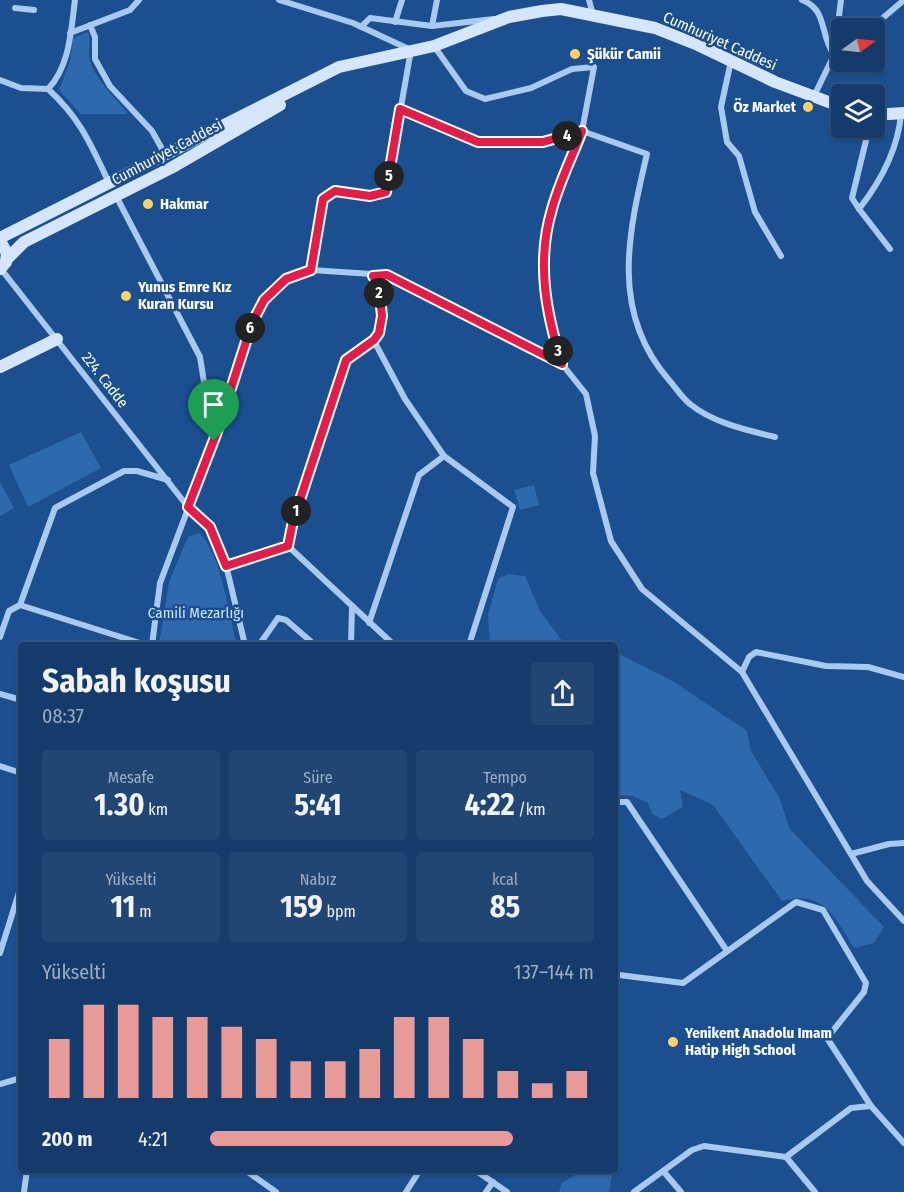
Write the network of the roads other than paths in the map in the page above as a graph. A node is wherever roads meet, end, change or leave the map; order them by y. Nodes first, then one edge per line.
1 (75, 0) edge
2 (139, 0) edge
3 (279, 0) edge
4 (402, 0) edge
5 (437, 0) edge
6 (589, 0) edge
7 (802, 0) edge
8 (841, 0) edge
9 (904, 0) edge
10 (15, 8) dead end
11 (34, 10) dead end
12 (593, 15) junction
13 (509, 18) junction
14 (839, 18) edge
15 (883, 18) edge
16 (395, 22) junction
17 (90, 25) junction
18 (432, 26) junction
19 (361, 27) junction
20 (70, 33) junction
21 (434, 46) junction
22 (411, 50) junction
23 (831, 51) edge
24 (731, 61) junction
25 (831, 61) edge
26 (339, 67) junction
27 (0, 80) edge
28 (48, 88) junction
29 (814, 97) junction
30 (831, 103) edge
31 (400, 109) junction
32 (903, 113) edge
33 (885, 114) edge
34 (582, 131) junction
35 (867, 138) edge
36 (165, 154) junction
37 (171, 168) junction
38 (109, 182) junction
39 (116, 196) junction
40 (859, 209) junction
41 (0, 240) edge
42 (890, 249) dead end
43 (781, 256) dead end
44 (3, 265) edge
45 (311, 270) junction
46 (373, 276) junction
47 (57, 339) junction
48 (374, 340) junction
49 (562, 364) junction
50 (0, 368) edge
51 (775, 437) dead end
52 (214, 441) junction
53 (444, 456) junction
54 (169, 480) junction
55 (188, 507) junction
56 (288, 546) junction
57 (226, 566) junction
58 (20, 605) junction
59 (352, 606) junction
60 (0, 608) edge
61 (9, 611) junction
62 (369, 623) junction
63 (0, 637) edge
64 (137, 642) edge
65 (152, 642) edge
66 (244, 642) edge
67 (261, 642) edge
68 (312, 642) edge
69 (351, 642) edge
70 (391, 642) edge
71 (470, 642) edge
72 (742, 672) junction
73 (904, 677) edge
74 (0, 694) edge
75 (18, 699) edge
76 (0, 766) edge
77 (18, 772) edge
78 (618, 802) edge
79 (904, 843) edge
80 (851, 854) junction
81 (18, 896) edge
82 (904, 921) edge
83 (727, 951) junction
84 (0, 953) edge
85 (618, 974) edge
86 (18, 1079) edge
87 (0, 1084) edge
88 (871, 1106) junction
89 (904, 1143) edge
90 (786, 1157) junction
91 (664, 1172) junction
92 (27, 1173) edge
93 (249, 1173) edge
94 (418, 1173) edge
95 (480, 1173) edge
96 (493, 1182) junction
97 (24, 1192) edge
98 (276, 1192) edge
99 (406, 1192) edge
100 (486, 1192) edge
101 (507, 1192) edge
102 (634, 1192) edge
103 (681, 1192) edge
104 (815, 1192) edge

1 - 20 street
2 - 17 street
3 - 19 street
4 - 16 street
5 - 18 street
6 - 12 street
7 - 23 street
8 - 14 street
9 - 15 street
10 - 11 street
12 - 13 street, Cumhuriyet Caddesi
12 - 24 street, Cumhuriyet Caddesi
13 - 18 street
13 - 21 street, Cumhuriyet Caddesi
16 - 18 street
16 - 19 street
17 - 20 street
17 - 36 street
19 - 22 street
20 - 28 street
21 - 22 street, Cumhuriyet Caddesi
21 - 34 street
22 - 26 street, Cumhuriyet Caddesi
22 - 31 street
24 - 29 street, Cumhuriyet Caddesi
24 - 43 street
25 - 29 street
26 - 36 street, Cumhuriyet Caddesi
26 - 37 street, Cumhuriyet Caddesi
27 - 28 street
28 - 38 street
29 - 30 street, Cumhuriyet Caddesi
31 - 34 street
31 - 45 street
32 - 33 street
32 - 40 street
34 - 49 street
34 - 51 street
35 - 40 street
36 - 37 street
36 - 38 street, Cumhuriyet Caddesi
37 - 39 street, Cumhuriyet Caddesi
38 - 39 street
38 - 41 street, Cumhuriyet Caddesi
39 - 44 street, Cumhuriyet Caddesi
39 - 52 street
40 - 42 street
41 - 44 street
44 - 47 street, 224. Cadde
45 - 46 street
45 - 52 street
46 - 48 street
46 - 49 street
47 - 50 street
47 - 54 street, 224. Cadde
48 - 53 street
48 - 56 street
49 - 72 street
52 - 55 street
53 - 62 street
53 - 71 street
54 - 55 street, 224. Cadde
54 - 58 street
55 - 57 street, 224. Cadde
55 - 65 street
56 - 57 street
56 - 59 street
57 - 66 street, 224. Cadde
58 - 61 street
58 - 64 street
59 - 62 street
59 - 69 street
60 - 61 street
61 - 63 street
62 - 70 street
67 - 68 street
72 - 73 street
72 - 80 street
74 - 75 street
76 - 77 street
78 - 83 street
79 - 80 street
80 - 82 street
81 - 84 street
83 - 85 street
83 - 88 street
86 - 87 street
88 - 89 street
88 - 90 street
90 - 91 street
90 - 104 street
91 - 102 street
91 - 103 street
92 - 97 street
93 - 98 street
94 - 99 street
95 - 96 street
96 - 100 street
96 - 101 street

